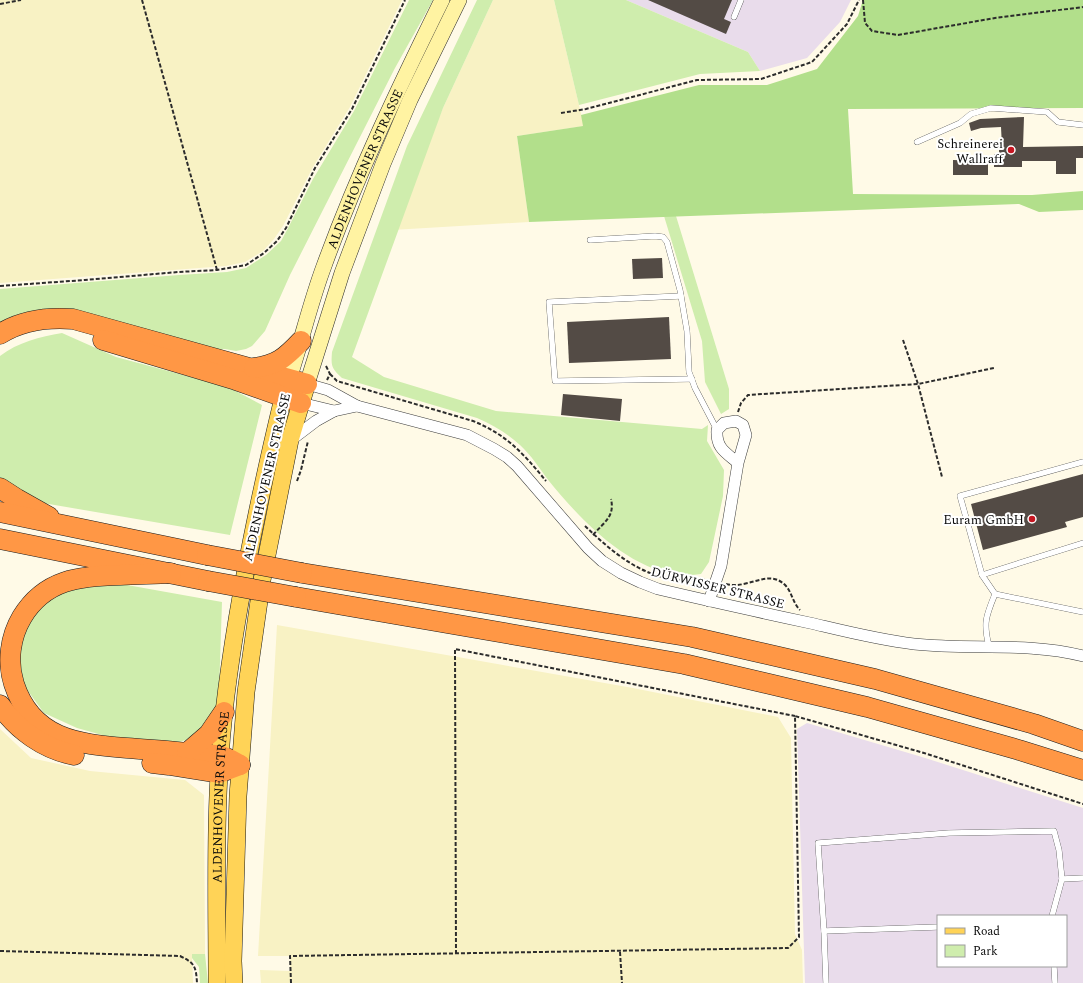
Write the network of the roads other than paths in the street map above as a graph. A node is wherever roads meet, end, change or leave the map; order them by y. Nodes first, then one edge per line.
1 (442, 0) edge
2 (459, 0) edge
3 (741, 0) edge
4 (734, 17) dead end
5 (1083, 125) edge
6 (917, 142) dead end
7 (590, 240) dead end
8 (681, 296) junction
9 (0, 334) edge
10 (301, 342) junction
11 (0, 349) edge
12 (252, 368) junction
13 (692, 379) junction
14 (300, 391) junction
15 (357, 406) junction
16 (334, 411) junction
17 (718, 430) junction
18 (290, 440) junction
19 (1083, 462) edge
20 (738, 463) junction
21 (0, 488) edge
22 (0, 512) edge
23 (69, 527) junction
24 (0, 539) edge
25 (1083, 543) edge
26 (171, 574) junction
27 (982, 575) junction
28 (994, 594) junction
29 (709, 601) junction
30 (1083, 612) edge
31 (989, 646) junction
32 (1083, 656) edge
33 (0, 704) edge
34 (224, 712) junction
35 (1083, 741) edge
36 (187, 753) junction
37 (220, 764) junction
38 (240, 765) junction
39 (1083, 770) edge
40 (1083, 878) edge
41 (1062, 879) junction
42 (1051, 915) edge
43 (937, 927) edge
44 (824, 931) junction
45 (1054, 967) edge
46 (217, 983) edge
47 (234, 983) edge
48 (826, 983) edge
49 (1055, 983) edge

1 - 10 main road, ALDENHOVENER STRASSE
2 - 14 main road, ALDENHOVENER STRASSE
3 - 4 lane
5 - 6 lane
7 - 8 lane
8 - 13 lane
8 - 13 lane
9 - 12 highway
10 - 12 highway
10 - 14 main road, ALDENHOVENER STRASSE
11 - 14 highway
12 - 14 highway
13 - 17 lane
14 - 15 street, DÜRWISSER STRASSE
14 - 16 street, DÜRWISSER STRASSE
14 - 18 main road, ALDENHOVENER STRASSE
14 - 34 main road, ALDENHOVENER STRASSE
15 - 16 street, DÜRWISSER STRASSE
15 - 29 street, DÜRWISSER STRASSE
16 - 18 street, DÜRWISSER STRASSE
17 - 20 street
17 - 20 street
18 - 38 main road, ALDENHOVENER STRASSE
19 - 27 lane
20 - 29 street
21 - 23 highway
22 - 23 highway
23 - 35 highway, bridge
24 - 26 highway
25 - 27 lane
26 - 36 highway
26 - 39 highway, bridge
27 - 28 lane
28 - 30 lane
28 - 31 lane
29 - 31 street, DÜRWISSER STRASSE
31 - 32 street, DÜRWISSER STRASSE
33 - 37 highway
34 - 36 highway
34 - 37 main road, ALDENHOVENER STRASSE
36 - 37 highway
37 - 38 highway
37 - 46 main road, ALDENHOVENER STRASSE
38 - 47 main road, ALDENHOVENER STRASSE
40 - 41 lane
41 - 42 lane
41 - 44 lane
43 - 44 lane
44 - 48 lane
45 - 49 lane

